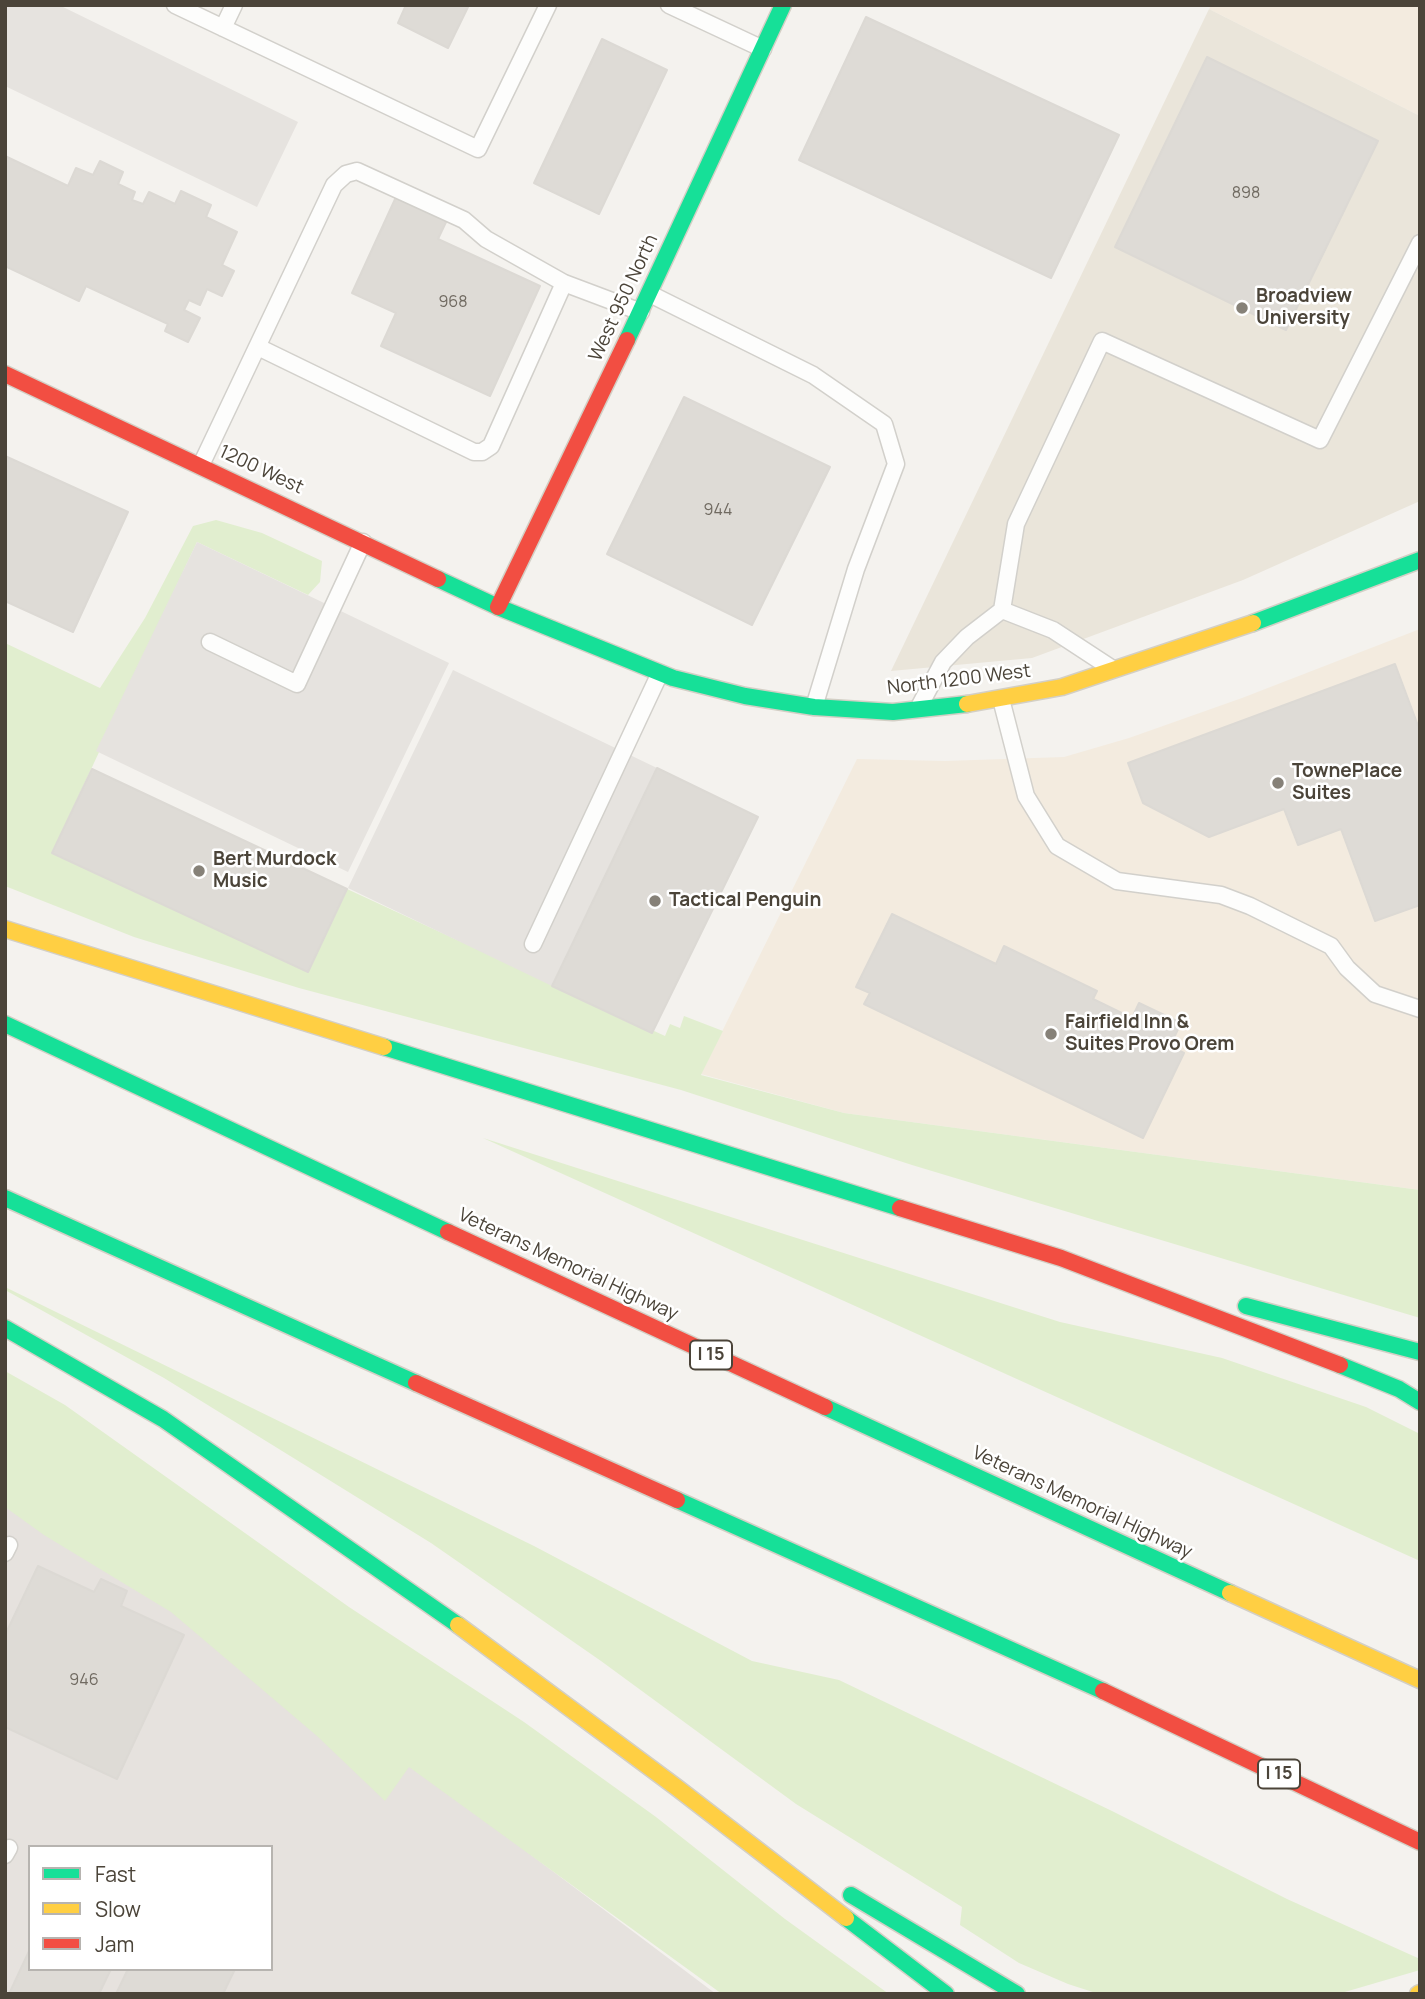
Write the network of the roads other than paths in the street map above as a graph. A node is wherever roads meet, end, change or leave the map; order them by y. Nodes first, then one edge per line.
1 (175, 5) edge
2 (234, 5) edge
3 (548, 5) edge
4 (668, 5) edge
5 (783, 5) edge
6 (223, 28) junction
7 (763, 49) junction
8 (1420, 243) edge
9 (564, 283) junction
10 (650, 294) junction
11 (641, 312) junction
12 (258, 347) junction
13 (5, 374) edge
14 (201, 465) junction
15 (363, 542) junction
16 (1420, 560) edge
17 (498, 607) junction
18 (1002, 610) junction
19 (210, 642) dead end
20 (1113, 670) junction
21 (660, 673) junction
22 (1001, 699) junction
23 (814, 707) junction
24 (918, 710) junction
25 (5, 929) edge
26 (533, 944) dead end
27 (1420, 1009) edge
28 (5, 1024) edge
29 (5, 1198) edge
30 (1061, 1258) junction
31 (1207, 1296) dead end
32 (1234, 1303) dead end
33 (5, 1328) edge
34 (1420, 1352) edge
35 (1420, 1402) edge
36 (1420, 1680) edge
37 (696, 1802) junction
38 (1420, 1842) edge
39 (815, 1873) dead end
40 (839, 1887) dead end
41 (946, 1994) edge
42 (1017, 1994) edge

1 - 6 lane
2 - 6 lane
3 - 6 lane
4 - 7 lane
5 - 7 main road, West 950 North
7 - 10 main road, West 950 North
8 - 18 lane
9 - 11 lane
9 - 12 lane
9 - 12 lane
10 - 11 main road, West 950 North
10 - 23 lane
11 - 17 main road, West 950 North
12 - 14 lane
13 - 14 main road, 1200 West
14 - 15 main road, 1200 West
15 - 17 main road, 1200 West
15 - 19 lane
16 - 20 main road, North 1200 West
17 - 21 main road, North 1200 West
18 - 20 lane
18 - 24 lane
20 - 22 main road, North 1200 West
21 - 23 main road, North 1200 West
21 - 26 lane
22 - 24 main road, North 1200 West
22 - 27 lane
23 - 24 main road, North 1200 West
25 - 30 main road
28 - 36 main road, Veterans Memorial Highway / I 15
29 - 38 main road, I 15
30 - 31 main road
30 - 35 main road
32 - 34 main road
33 - 37 main road
37 - 39 main road
37 - 41 main road
40 - 42 main road

